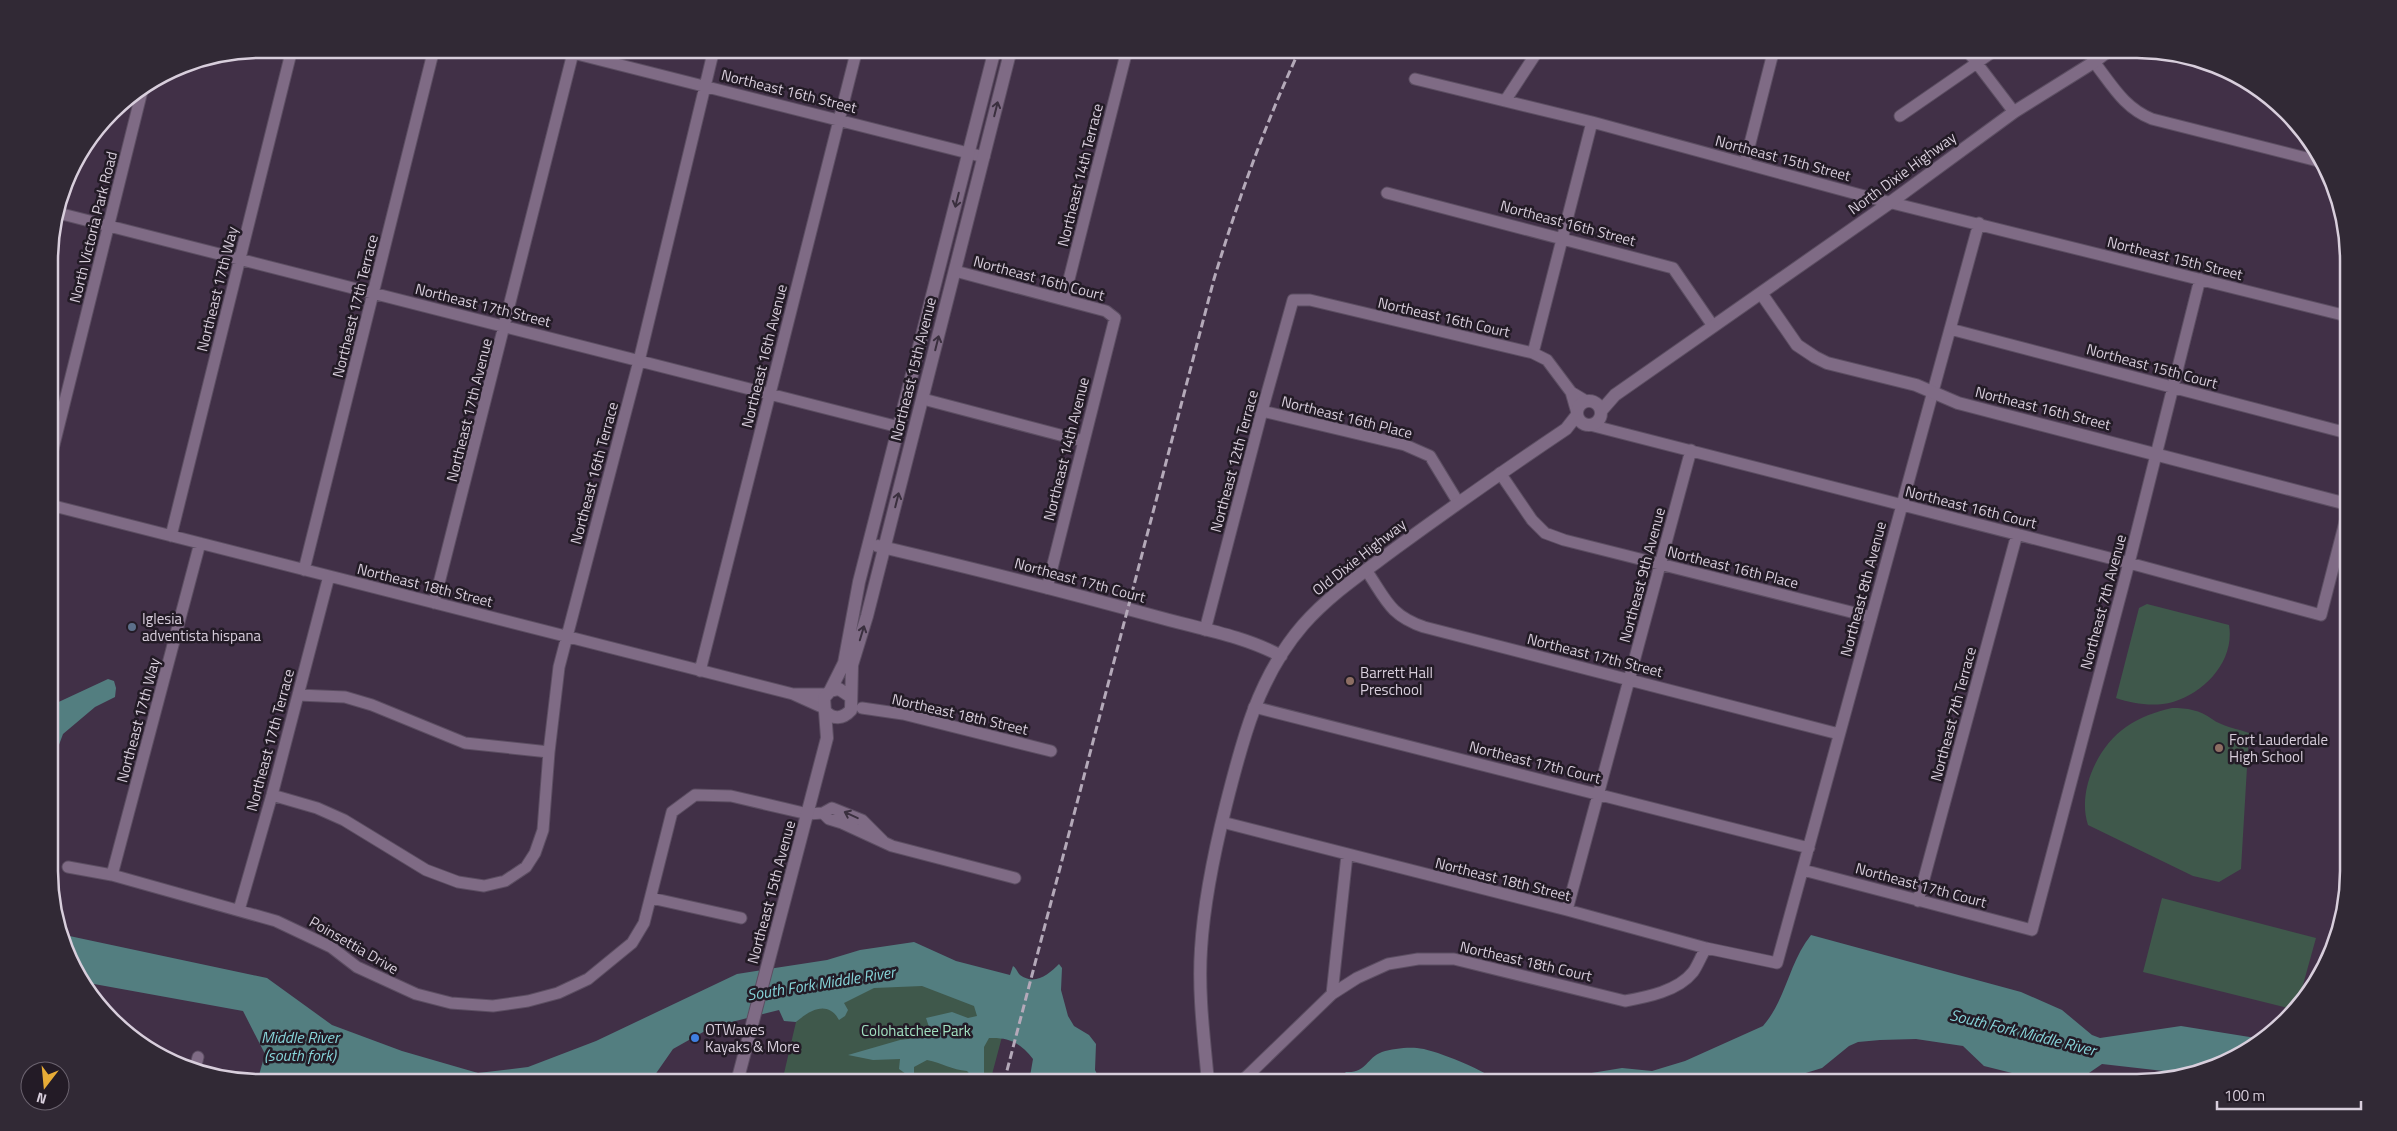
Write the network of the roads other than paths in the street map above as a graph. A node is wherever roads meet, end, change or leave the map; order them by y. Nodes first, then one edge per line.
1 (290, 58) edge
2 (432, 58) edge
3 (571, 58) edge
4 (599, 58) edge
5 (712, 58) edge
6 (855, 58) edge
7 (993, 58) edge
8 (1009, 58) edge
9 (1125, 58) dead end
10 (1533, 58) edge
11 (1772, 58) edge
12 (1973, 58) edge
13 (1985, 58) edge
14 (2099, 58) edge
15 (2094, 62) junction
16 (1977, 64) junction
17 (1415, 79) dead end
18 (704, 86) junction
19 (141, 97) edge
20 (1505, 101) junction
21 (2014, 112) junction
22 (1900, 116) dead end
23 (839, 120) junction
24 (1592, 122) junction
25 (969, 153) junction
26 (984, 157) junction
27 (2312, 160) edge
28 (1745, 162) junction
29 (1387, 193) dead end
30 (1891, 202) junction
31 (63, 214) edge
32 (1979, 223) junction
33 (109, 226) junction
34 (1561, 238) junction
35 (240, 259) junction
36 (955, 271) junction
37 (2200, 280) junction
38 (1761, 293) junction
39 (374, 294) junction
40 (1064, 300) junction
41 (1293, 300) joint
42 (2340, 314) edge
43 (1114, 318) joint
44 (506, 326) junction
45 (1713, 326) junction
46 (1950, 329) junction
47 (1533, 354) junction
48 (639, 361) junction
49 (2174, 387) junction
50 (1571, 392) junction
51 (1932, 392) junction
52 (769, 395) junction
53 (922, 399) junction
54 (1595, 408) junction
55 (1262, 411) junction
56 (1582, 419) junction
57 (899, 427) junction
58 (58, 429) edge
59 (1614, 430) junction
60 (2340, 431) edge
61 (1083, 441) junction
62 (1691, 450) junction
63 (2156, 454) junction
64 (1500, 473) junction
65 (1458, 502) junction
66 (2340, 502) edge
67 (1902, 505) junction
68 (58, 507) edge
69 (2016, 534) junction
70 (172, 536) junction
71 (2340, 541) edge
72 (200, 544) junction
73 (869, 544) junction
74 (884, 548) junction
75 (2129, 563) junction
76 (1660, 564) junction
77 (304, 570) junction
78 (1366, 570) junction
79 (329, 576) junction
80 (1047, 588) junction
81 (434, 603) junction
82 (1871, 617) junction
83 (1206, 630) junction
84 (567, 637) junction
85 (1280, 656) junction
86 (700, 671) junction
87 (1630, 679) junction
88 (829, 692) junction
89 (793, 694) junction
90 (298, 695) junction
91 (851, 699) junction
92 (1254, 707) junction
93 (862, 708) junction
94 (824, 709) junction
95 (845, 716) junction
96 (1839, 734) junction
97 (827, 738) junction
98 (549, 752) junction
99 (1051, 752) dead end
100 (272, 795) junction
101 (1599, 795) junction
102 (808, 814) junction
103 (1222, 822) junction
104 (1809, 848) junction
105 (1347, 855) junction
106 (68, 867) dead end
107 (1803, 870) junction
108 (112, 875) junction
109 (1015, 878) dead end
110 (651, 898) junction
111 (1918, 901) junction
112 (239, 910) junction
113 (1567, 910) junction
114 (740, 918) dead end
115 (2032, 930) joint
116 (1706, 948) junction
117 (1777, 963) joint
118 (1332, 994) junction
119 (198, 1057) dead end
120 (196, 1063) edge
121 (739, 1074) edge
122 (1207, 1074) edge
123 (1249, 1074) edge

1 - 35 street, Northeast 17th Way
2 - 39 street, Northeast 17th Terrace
3 - 44 street, Northeast 17th Avenue
4 - 18 street, Northeast 16th Street
5 - 18 street, Northeast 16th Terrace
6 - 23 street, Northeast 16th Avenue
7 - 25 street, Northeast 15th Avenue
26 -> 8 street, Northeast 15th Avenue
9 - 40 street, Northeast 14th Terrace
10 - 20 street
11 - 28 street
12 - 16 street
13 - 16 street
14 - 15 street, North Dixie Highway
15 - 21 street, North Dixie Highway
15 - 27 street
16 - 21 street
16 - 22 street
17 - 20 street, Northeast 15th Street
18 - 23 street, Northeast 16th Street
18 - 48 street, Northeast 16th Terrace
19 - 33 street, North Victoria Park Road
20 - 24 street, Northeast 15th Street
21 - 30 street, North Dixie Highway
23 - 25 street, Northeast 16th Street
23 - 52 street, Northeast 16th Avenue
24 - 28 street, Northeast 15th Street
24 - 34 street
25 - 26 street, Northeast 16th Street
25 -> 57 street, Northeast 15th Avenue
26 - 36 street, Northeast 15th Avenue
28 - 30 street, Northeast 15th Street
29 - 34 street, Northeast 16th Street
30 - 32 street, Northeast 15th Street
30 - 38 street, North Dixie Highway
31 - 33 street, Northeast 17th Street
32 - 37 street, Northeast 15th Street
32 - 46 street, Northeast 8th Avenue
33 - 35 street, Northeast 17th Street
33 - 58 street, North Victoria Park Road
34 - 45 street, Northeast 16th Street
34 - 47 street
35 - 39 street, Northeast 17th Street
35 - 70 street, Northeast 17th Way
36 - 40 street, Northeast 16th Court
53 -> 36 street, Northeast 15th Avenue
37 - 42 street, Northeast 15th Street
37 - 49 street, Northeast 7th Avenue
38 - 45 street, North Dixie Highway
38 - 51 street, Northeast 16th Street
39 - 44 street, Northeast 17th Street
39 - 77 street, Northeast 17th Terrace
40 - 43 street, Northeast 16th Court
41 - 47 street, Northeast 16th Court
41 - 55 street, Northeast 12th Terrace
43 - 61 street, Northeast 14th Avenue
44 - 48 street, Northeast 17th Street
44 - 81 street, Northeast 17th Avenue
45 - 54 street
46 - 49 street, Northeast 15th Court
46 - 51 street, Northeast 8th Avenue
47 - 50 street, Northeast 16th Court
48 - 52 street, Northeast 17th Street
48 - 84 street, Northeast 16th Terrace
49 - 60 street, Northeast 15th Court
49 - 63 street, Northeast 7th Avenue
50 - 54 street, Northeast 16th Court
50 - 56 street, Northeast 16th Court
51 - 63 street, Northeast 16th Street
51 - 67 street, Northeast 8th Avenue
52 - 57 street, Northeast 17th Street
52 - 86 street, Northeast 16th Avenue
53 - 61 street
74 -> 53 street, Northeast 15th Avenue
54 - 56 street
54 - 56 street
54 - 59 street, Northeast 16th Court
55 - 65 street, Northeast 16th Place
55 - 83 street, Northeast 12th Terrace
56 - 59 street, Northeast 16th Court
56 - 64 street, Old Dixie Highway
57 - 73 street, Northeast 15th Avenue
59 - 62 street, Northeast 16th Court
61 - 80 street, Northeast 14th Avenue
62 - 67 street, Northeast 16th Court
62 - 76 street, Northeast 9th Avenue
63 - 66 street, Northeast 16th Street
63 - 75 street, Northeast 7th Avenue
64 - 65 street, Old Dixie Highway
64 - 76 street, Northeast 16th Place
65 - 78 street, Old Dixie Highway
67 - 69 street, Northeast 16th Court
67 - 82 street, Northeast 8th Avenue
68 - 70 street, Northeast 18th Street
69 - 75 street, Northeast 16th Court
69 - 111 street, Northeast 7th Terrace
70 - 72 street, Northeast 18th Street
71 - 75 street, Northeast 16th Court
72 - 77 street, Northeast 18th Street
72 - 108 street, Northeast 17th Way
73 - 74 street, Northeast 17th Court
73 - 88 street, Northeast 15th Avenue
74 - 80 street, Northeast 17th Court
91 -> 74 street, Northeast 15th Avenue
75 - 115 street, Northeast 7th Avenue
76 - 82 street, Northeast 16th Place
76 - 87 street, Northeast 9th Avenue
77 - 79 street, Northeast 18th Street
78 - 85 street, Old Dixie Highway
78 - 87 street, Northeast 17th Street
79 - 81 street, Northeast 18th Street
79 - 90 street, Northeast 17th Terrace
80 - 83 street, Northeast 17th Court
81 - 84 street, Northeast 18th Street
82 - 96 street, Northeast 8th Avenue
83 - 85 street, Northeast 17th Court
84 - 86 street, Northeast 18th Street
84 - 98 street, Northeast 16th Terrace
85 - 92 street, Old Dixie Highway
86 - 89 street, Northeast 18th Street
87 - 96 street, Northeast 17th Street
87 - 101 street, Northeast 9th Avenue
88 - 89 street, Northeast 18th Street
88 - 91 street
88 - 94 street
89 - 94 street, Northeast 18th Street
90 - 98 street
90 - 100 street, Northeast 17th Terrace
91 - 93 street, Northeast 18th Street
91 - 95 street
92 - 101 street, Northeast 17th Court
92 - 103 street, Old Dixie Highway
93 - 95 street
93 - 99 street, Northeast 18th Street
94 - 95 street
94 - 97 street, Northeast 15th Avenue
95 - 97 street, Northeast 15th Avenue
96 - 104 street, Northeast 8th Avenue
97 - 102 street, Northeast 15th Avenue
98 - 100 street, Northeast 16th Terrace
100 - 112 street, Northeast 17th Terrace
101 - 104 street, Northeast 17th Court
101 - 113 street, Northeast 9th Avenue
102 - 109 street, Poinsettia Drive
102 - 110 street, Poinsettia Drive
102 - 121 street, Northeast 15th Avenue
103 - 105 street, Northeast 18th Street
103 - 122 street
104 - 107 street, Northeast 8th Avenue
105 - 113 street, Northeast 18th Street
105 - 118 street
106 - 108 street, Poinsettia Drive
107 - 111 street, Northeast 17th Court
107 - 117 street, Northeast 8th Avenue
108 - 112 street, Poinsettia Drive
110 - 112 street, Poinsettia Drive
110 - 114 street
111 - 115 street, Northeast 17th Court
113 - 116 street, Northeast 18th Street
116 - 117 street, Northeast 18th Street
116 - 118 street, Northeast 18th Court
118 - 123 street, Northeast 18th Court
119 - 120 street

